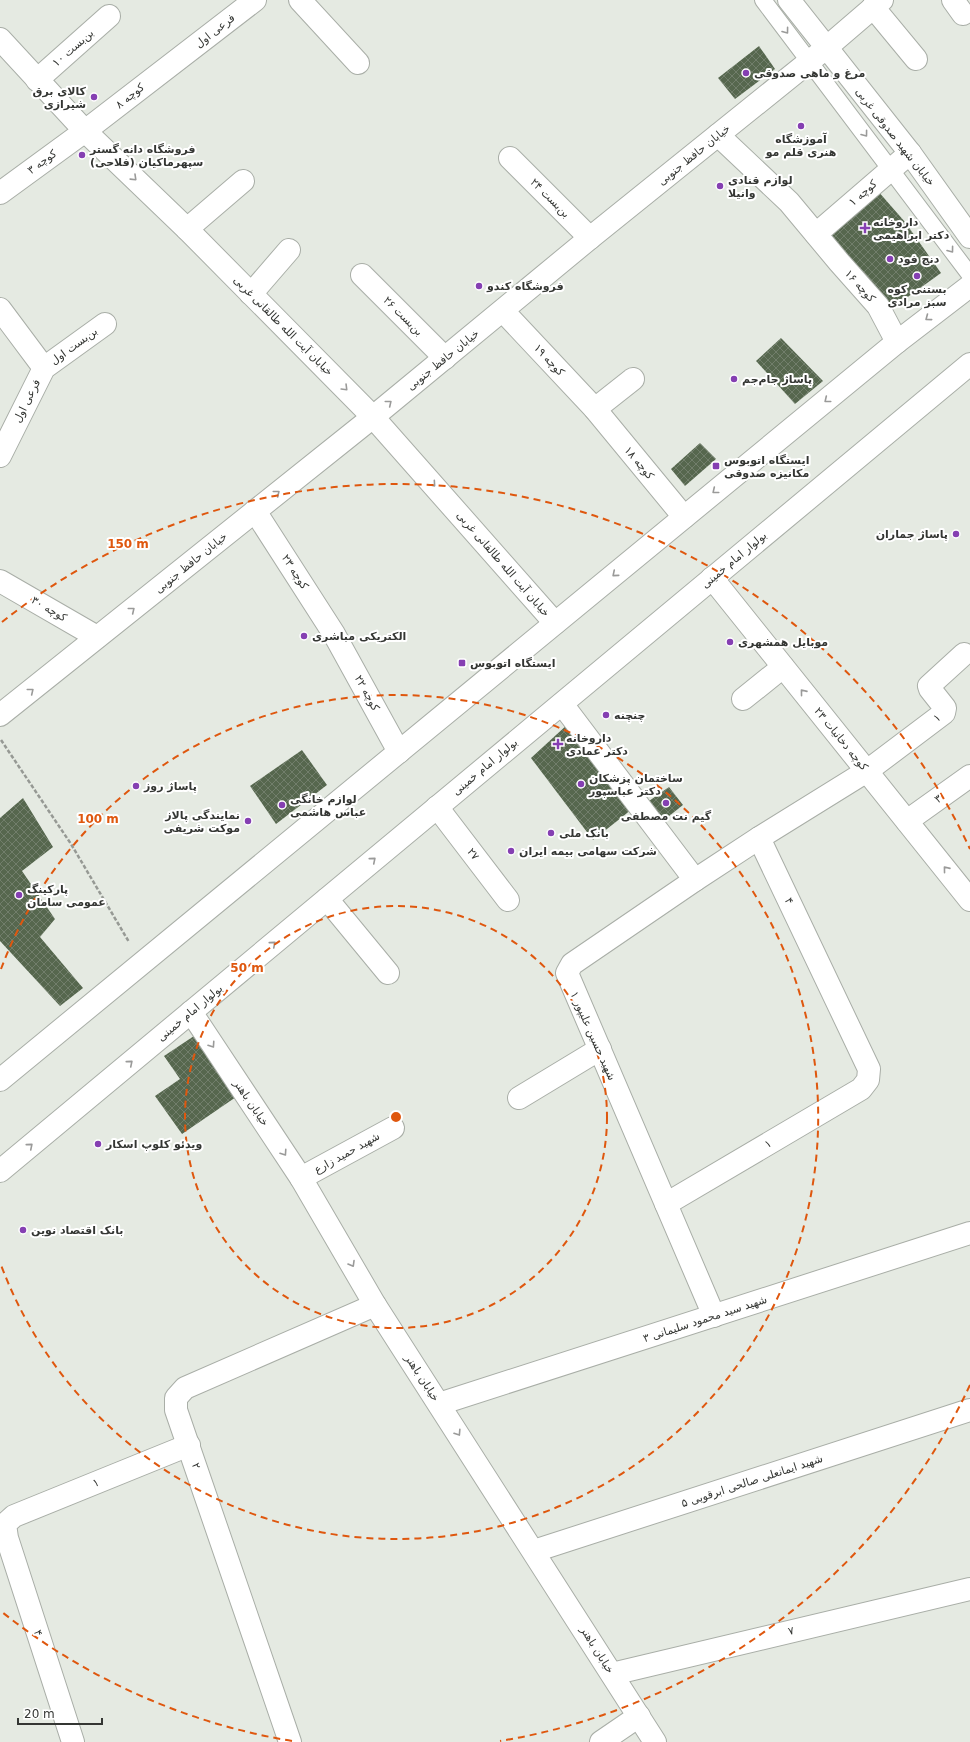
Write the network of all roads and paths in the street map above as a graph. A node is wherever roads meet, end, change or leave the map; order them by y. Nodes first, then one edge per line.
1 (255, 0) edge
2 (300, 0) edge
3 (763, 0) edge
4 (789, 0) edge
5 (878, 4) edge
6 (109, 16) dead end
7 (0, 39) edge
8 (818, 54) junction
9 (916, 58) dead end
10 (176, 61) joint
11 (358, 63) dead end
12 (37, 80) junction
13 (85, 131) junction
14 (718, 135) junction
15 (910, 153) junction
16 (510, 158) dead end
17 (891, 169) junction
18 (243, 181) dead end
19 (0, 193) edge
20 (187, 229) junction
21 (816, 234) junction
22 (590, 238) junction
23 (970, 238) edge
24 (289, 250) dead end
25 (362, 275) dead end
26 (970, 275) edge
27 (970, 286) edge
28 (251, 294) junction
29 (0, 309) edge
30 (503, 311) junction
31 (105, 324) dead end
32 (897, 342) junction
33 (445, 358) junction
34 (970, 364) edge
35 (44, 368) junction
36 (633, 379) dead end
37 (595, 409) junction
38 (373, 417) junction
39 (0, 456) edge
40 (255, 511) junction
41 (684, 517) junction
42 (712, 578) junction
43 (0, 581) edge
44 (555, 623) junction
45 (334, 634) joint
46 (97, 637) junction
47 (964, 654) dead end
48 (783, 667) junction
49 (744, 699) dead end
50 (562, 704) junction
51 (4, 705) edge
52 (0, 738) edge
53 (399, 752) junction
54 (867, 771) junction
55 (970, 776) edge
56 (437, 807) junction
57 (907, 821) junction
58 (759, 838) junction
59 (695, 880) junction
60 (327, 899) junction
61 (508, 900) dead end
62 (970, 900) edge
63 (142, 964) junction
64 (388, 974) dead end
65 (191, 1012) junction
66 (600, 1049) junction
67 (0, 1080) edge
68 (868, 1080) joint
69 (519, 1098) dead end
70 (393, 1128) dead end
71 (0, 1170) edge
72 (302, 1178) junction
73 (666, 1204) junction
74 (970, 1233) edge
75 (375, 1304) junction
76 (714, 1316) junction
77 (439, 1404) junction
78 (970, 1410) edge
79 (189, 1446) junction
80 (5, 1524) joint
81 (534, 1551) junction
82 (970, 1589) edge
83 (612, 1674) junction
84 (639, 1716) junction
85 (73, 1742) edge
86 (290, 1742) edge
87 (601, 1742) edge
88 (655, 1742) edge

1 - 10 street, فرعی اول
2 - 11 street
3 -> 8 lane
4 - 8 street, خیابان شهید صدوقی غربی
5 - 8 street, خیابان حافظ جنوبی
5 - 9 street
6 - 12 street, بن‌بست ۱۰
7 - 12 street, خیابان آیت الله طالقانی غربی
8 - 14 street, خیابان حافظ جنوبی
8 - 15 street, خیابان شهید صدوقی غربی
8 -> 17 lane
10 - 13 street, کوچه ۸
12 - 13 street, خیابان آیت الله طالقانی غربی
13 - 19 street, کوچه ۳
13 -> 20 street, خیابان آیت الله طالقانی غربی
14 - 21 street, کوچه ۱۶
14 - 22 street, خیابان حافظ جنوبی
15 - 17 street, کوچه ۱
15 - 23 street, خیابان شهید صدوقی غربی
16 - 22 street, بن‌بست ۲۴
17 - 21 street, کوچه ۱
17 -> 26 lane
18 - 20 street
20 - 28 street, خیابان آیت الله طالقانی غربی
21 - 32 street, کوچه ۱۶
22 - 30 street, خیابان حافظ جنوبی
24 - 28 street
25 - 33 street, بن‌بست ۲۶
27 -> 32 street
28 -> 38 street, خیابان آیت الله طالقانی غربی
29 - 35 street
30 - 33 street, خیابان حافظ جنوبی
30 - 37 street, کوچه ۱۹
31 - 35 street, بن‌بست اول
32 -> 41 street
38 -> 33 street, خیابان حافظ جنوبی
34 - 42 street, بولوار امام خمینی
35 - 39 street, فرعی اول
36 - 37 street
37 - 41 street, کوچه ۱۸
40 -> 38 street, خیابان حافظ جنوبی
38 -> 44 street, خیابان آیت الله طالقانی غربی
40 - 45 street, کوچه ۲۳
46 -> 40 street, خیابان حافظ جنوبی
41 -> 44 street
42 - 48 street, کوچه دخانیات ۲۳
42 - 50 street, بولوار امام خمینی
43 - 46 street, کوچه ۳۰
44 - 53 street
45 - 53 street, کوچه ۲۲
51 -> 46 street, خیابان حافظ جنوبی
47 - 54 street, ۱
48 - 49 street
54 -> 48 street, کوچه دخانیات ۲۳
50 - 56 street, بولوار امام خمینی
50 - 59 street
52 - 63 path
53 - 63 street
54 - 57 street, کوچه دخانیات ۲۳
54 - 58 street
55 - 57 street, ۳
60 -> 56 street, بولوار امام خمینی
56 - 61 street, ۲۷
62 -> 57 street, کوچه دخانیات ۲۳
58 - 59 street, شهید حسین علیپور ۱
58 - 68 street, ۴
59 - 66 street, شهید حسین علیپور ۱
60 - 64 street
65 -> 60 street, بولوار امام خمینی
63 - 67 street
71 -> 65 street, بولوار امام خمینی
65 -> 72 street, خیابان باهنر
66 - 69 street
66 - 73 street, شهید حسین علیپور ۱
68 - 73 street, ۱
70 - 72 street, شهید حمید زارع
72 -> 75 street, خیابان باهنر
73 - 76 street, شهید حسین علیپور ۱
74 - 76 street, شهید سید محمود سلیمانی ۳
75 - 77 street, خیابان باهنر
75 - 79 street, ۲
76 - 77 street, شهید سید محمود سلیمانی ۳
77 -> 81 street, خیابان باهنر
78 - 81 street, شهید ایمانعلی صالحی ابرقویی ۵
79 - 80 street, ۱
79 - 86 street, ۲
80 - 85 street, ۴
81 - 83 street, خیابان باهنر
82 - 83 street, ۷
83 - 84 street, خیابان باهنر
84 - 87 street
84 - 88 street, خیابان باهنر

